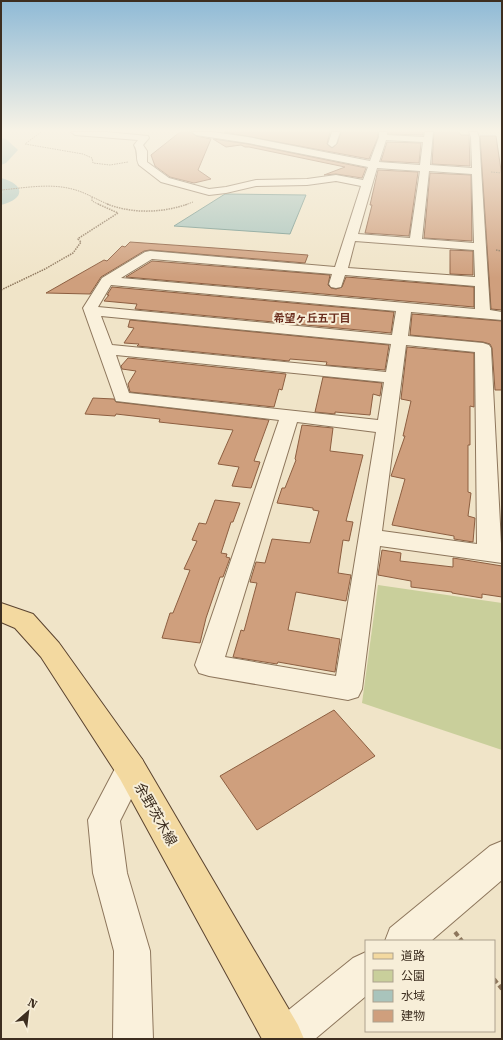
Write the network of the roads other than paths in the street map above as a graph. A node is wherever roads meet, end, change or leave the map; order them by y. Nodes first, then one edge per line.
1 (167, 181) edge
2 (318, 181) edge
3 (349, 181) edge
4 (368, 181) edge
5 (423, 181) edge
6 (477, 181) edge
7 (367, 184) junction
8 (350, 237) junction
9 (416, 242) junction
10 (480, 247) junction
11 (340, 271) junction
12 (106, 281) junction
13 (481, 282) junction
14 (330, 301) junction
15 (404, 307) junction
16 (238, 308) junction
17 (92, 311) junction
18 (483, 314) junction
19 (502, 316) edge
20 (399, 340) junction
21 (106, 349) junction
22 (393, 378) junction
23 (290, 416) junction
24 (386, 427) junction
25 (370, 537) junction
26 (496, 554) edge
27 (1, 612) edge
28 (131, 769) junction
29 (502, 858) edge
30 (404, 940) edge
31 (365, 972) edge
32 (133, 1039) edge
33 (284, 1039) edge

1 - 2 street
3 - 7 street
4 - 7 street
5 - 9 street
6 - 10 street
7 - 8 street
8 - 9 street
8 - 11 street
9 - 10 street
10 - 13 street
11 - 12 street
11 - 13 street
11 - 14 street
12 - 16 street
12 - 17 street
13 - 18 street
14 - 15 street
14 - 16 street
15 - 18 street
15 - 20 street
16 - 17 street
16 - 20 street
17 - 21 street
18 - 19 street
20 - 22 street
20 - 26 street
21 - 22 street
21 - 23 street
22 - 24 street
23 - 24 street
23 - 25 street
24 - 25 street
25 - 26 street
27 - 28 main road, 余野茨木線
28 - 32 street
28 - 33 main road, 余野茨木線
29 - 30 street
31 - 33 street

